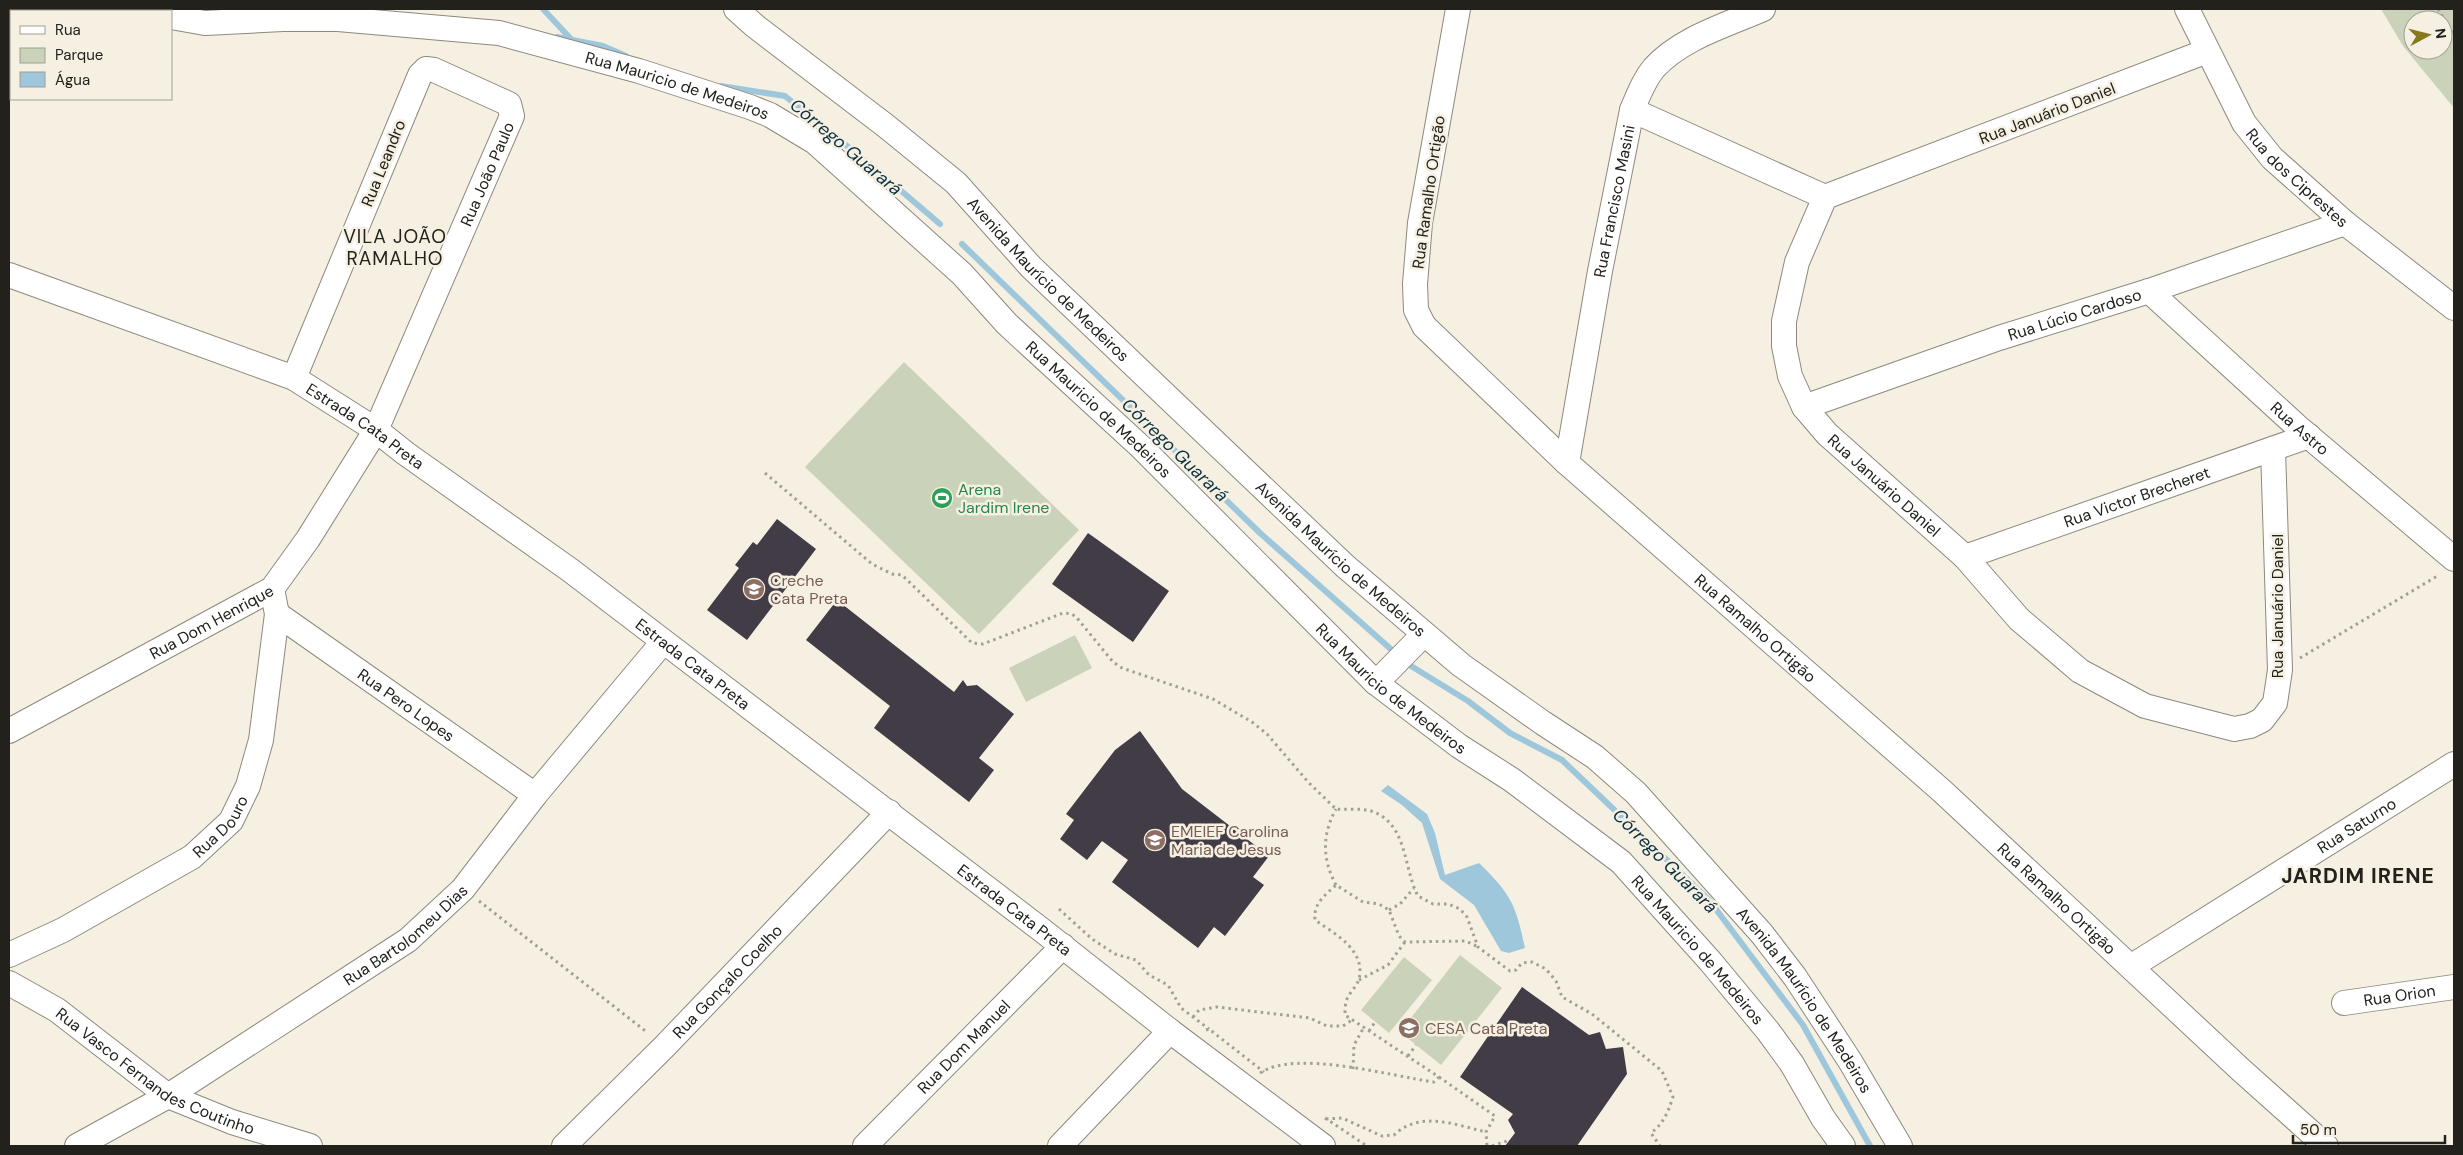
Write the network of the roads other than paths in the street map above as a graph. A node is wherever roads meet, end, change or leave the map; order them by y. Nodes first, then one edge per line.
1 (736, 9) edge
2 (1458, 9) edge
3 (1763, 9) edge
4 (2187, 9) edge
5 (172, 17) edge
6 (2208, 51) junction
7 (434, 70) joint
8 (1632, 110) junction
9 (1826, 197) junction
10 (2345, 223) junction
11 (9, 275) edge
12 (2149, 292) junction
13 (2454, 308) edge
14 (294, 378) junction
15 (1804, 407) junction
16 (376, 430) junction
17 (2308, 436) junction
18 (2273, 449) junction
19 (1567, 463) junction
20 (1965, 557) junction
21 (2450, 565) edge
22 (272, 589) junction
23 (277, 614) junction
24 (1424, 634) junction
25 (663, 642) junction
26 (1376, 683) junction
27 (9, 731) edge
28 (2454, 764) edge
29 (534, 795) junction
30 (889, 812) junction
31 (1063, 946) junction
32 (9, 955) edge
33 (2132, 966) junction
34 (9, 983) edge
35 (2454, 987) edge
36 (2344, 1003) dead end
37 (1170, 1031) junction
38 (168, 1096) junction
39 (1315, 1140) edge
40 (77, 1146) edge
41 (310, 1146) edge
42 (564, 1146) edge
43 (865, 1146) edge
44 (1060, 1146) edge
45 (1842, 1146) edge
46 (1900, 1146) edge
47 (2326, 1146) edge

1 - 24 street, Avenida Maurício de Medeiros
2 - 19 street, Rua Ramalho Ortigão
3 - 8 street, Rua Francisco Masini
4 - 6 street, Rua dos Ciprestes
5 - 26 street, Rua Mauricio de Medeiros
6 - 9 street, Rua Januário Daniel
6 - 10 street, Rua dos Ciprestes
7 - 14 street, Rua Leandro
7 - 16 street, Rua João Paulo
8 - 9 street
8 - 19 street, Rua Francisco Masini
9 - 15 street, Rua Januário Daniel
10 - 12 street, Rua Lúcio Cardoso
10 - 13 street, Rua dos Ciprestes
11 - 14 street, Estrada Cata Preta
12 - 15 street, Rua Lúcio Cardoso
12 - 17 street, Rua Astro
14 - 16 street, Estrada Cata Preta
15 - 20 street, Rua Januário Daniel
16 - 22 street, Rua Dom Henrique
16 - 25 street, Estrada Cata Preta
17 - 18 street, Rua Victor Brecheret
17 - 21 street, Rua Astro
18 - 20 street, Rua Victor Brecheret
18 - 20 street, Rua Januário Daniel
19 - 33 street, Rua Ramalho Ortigão
22 - 23 street, Rua Douro
22 - 27 street, Rua Dom Henrique
23 - 29 street, Rua Pero Lopes
23 - 32 street, Rua Douro
24 - 26 street
24 - 46 street, Avenida Maurício de Medeiros
25 - 29 street, Rua Bartolomeu Dias
25 - 30 street, Estrada Cata Preta
26 - 45 street, Rua Mauricio de Medeiros
28 - 33 street, Rua Saturno
29 - 38 street, Rua Bartolomeu Dias
30 - 31 street, Estrada Cata Preta
30 - 42 street, Rua Gonçalo Coelho
31 - 37 street, Estrada Cata Preta
31 - 43 street, Rua Dom Manuel
33 - 47 street, Rua Ramalho Ortigão
34 - 38 street, Rua Vasco Fernandes Coutinho
35 - 36 street, Rua Orion
37 - 39 street, Estrada Cata Preta
37 - 44 street
38 - 40 street, Rua Bartolomeu Dias
38 - 41 street, Rua Vasco Fernandes Coutinho

